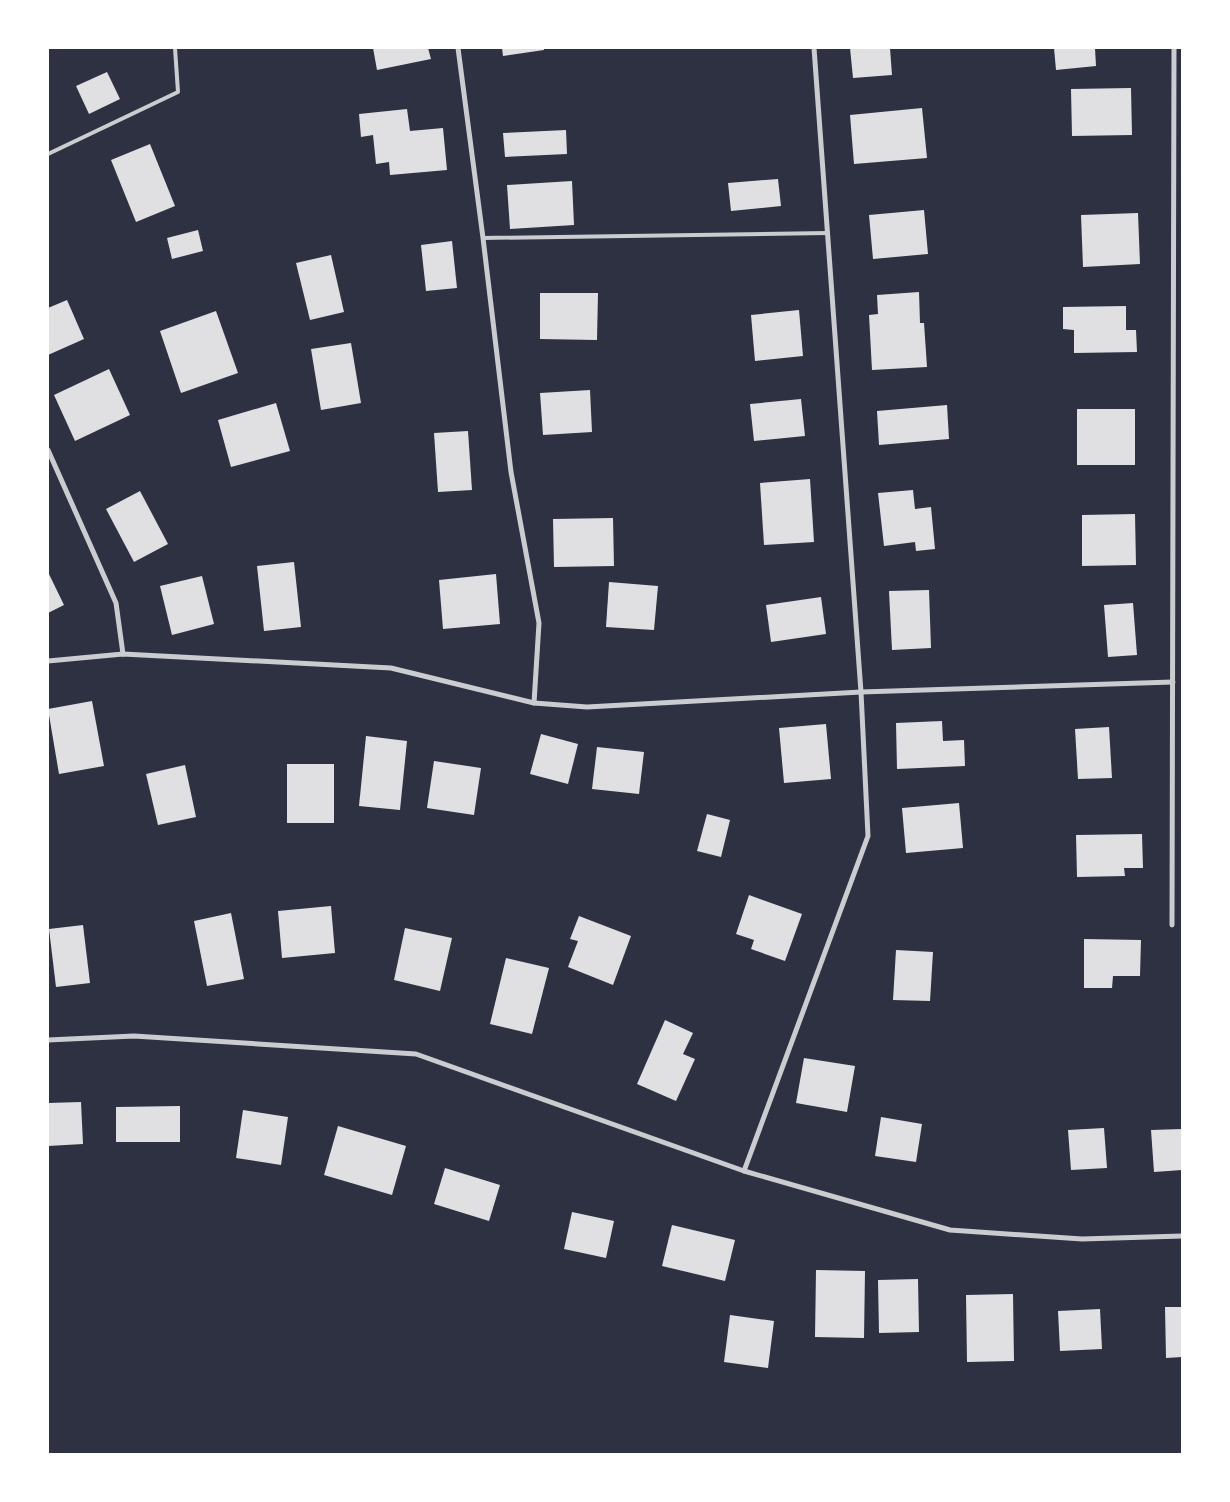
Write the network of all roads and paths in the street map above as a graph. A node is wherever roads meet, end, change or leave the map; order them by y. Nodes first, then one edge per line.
1 (175, 48) edge
2 (458, 48) edge
3 (814, 48) edge
4 (1174, 48) edge
5 (48, 154) edge
6 (829, 234) junction
7 (483, 238) junction
8 (48, 450) edge
9 (123, 654) junction
10 (48, 661) edge
11 (1173, 682) junction
12 (861, 692) junction
13 (534, 703) junction
14 (1172, 925) dead end
15 (48, 1040) edge
16 (744, 1171) junction
17 (1182, 1236) edge

1 - 5 lane
2 - 7 street
3 - 6 street
4 - 11 street
6 - 7 lane
6 - 12 street
7 - 13 street
8 - 9 street
9 - 10 street
9 - 13 street
11 - 12 street
11 - 14 street
12 - 13 street
12 - 16 street
15 - 16 street
16 - 17 street

